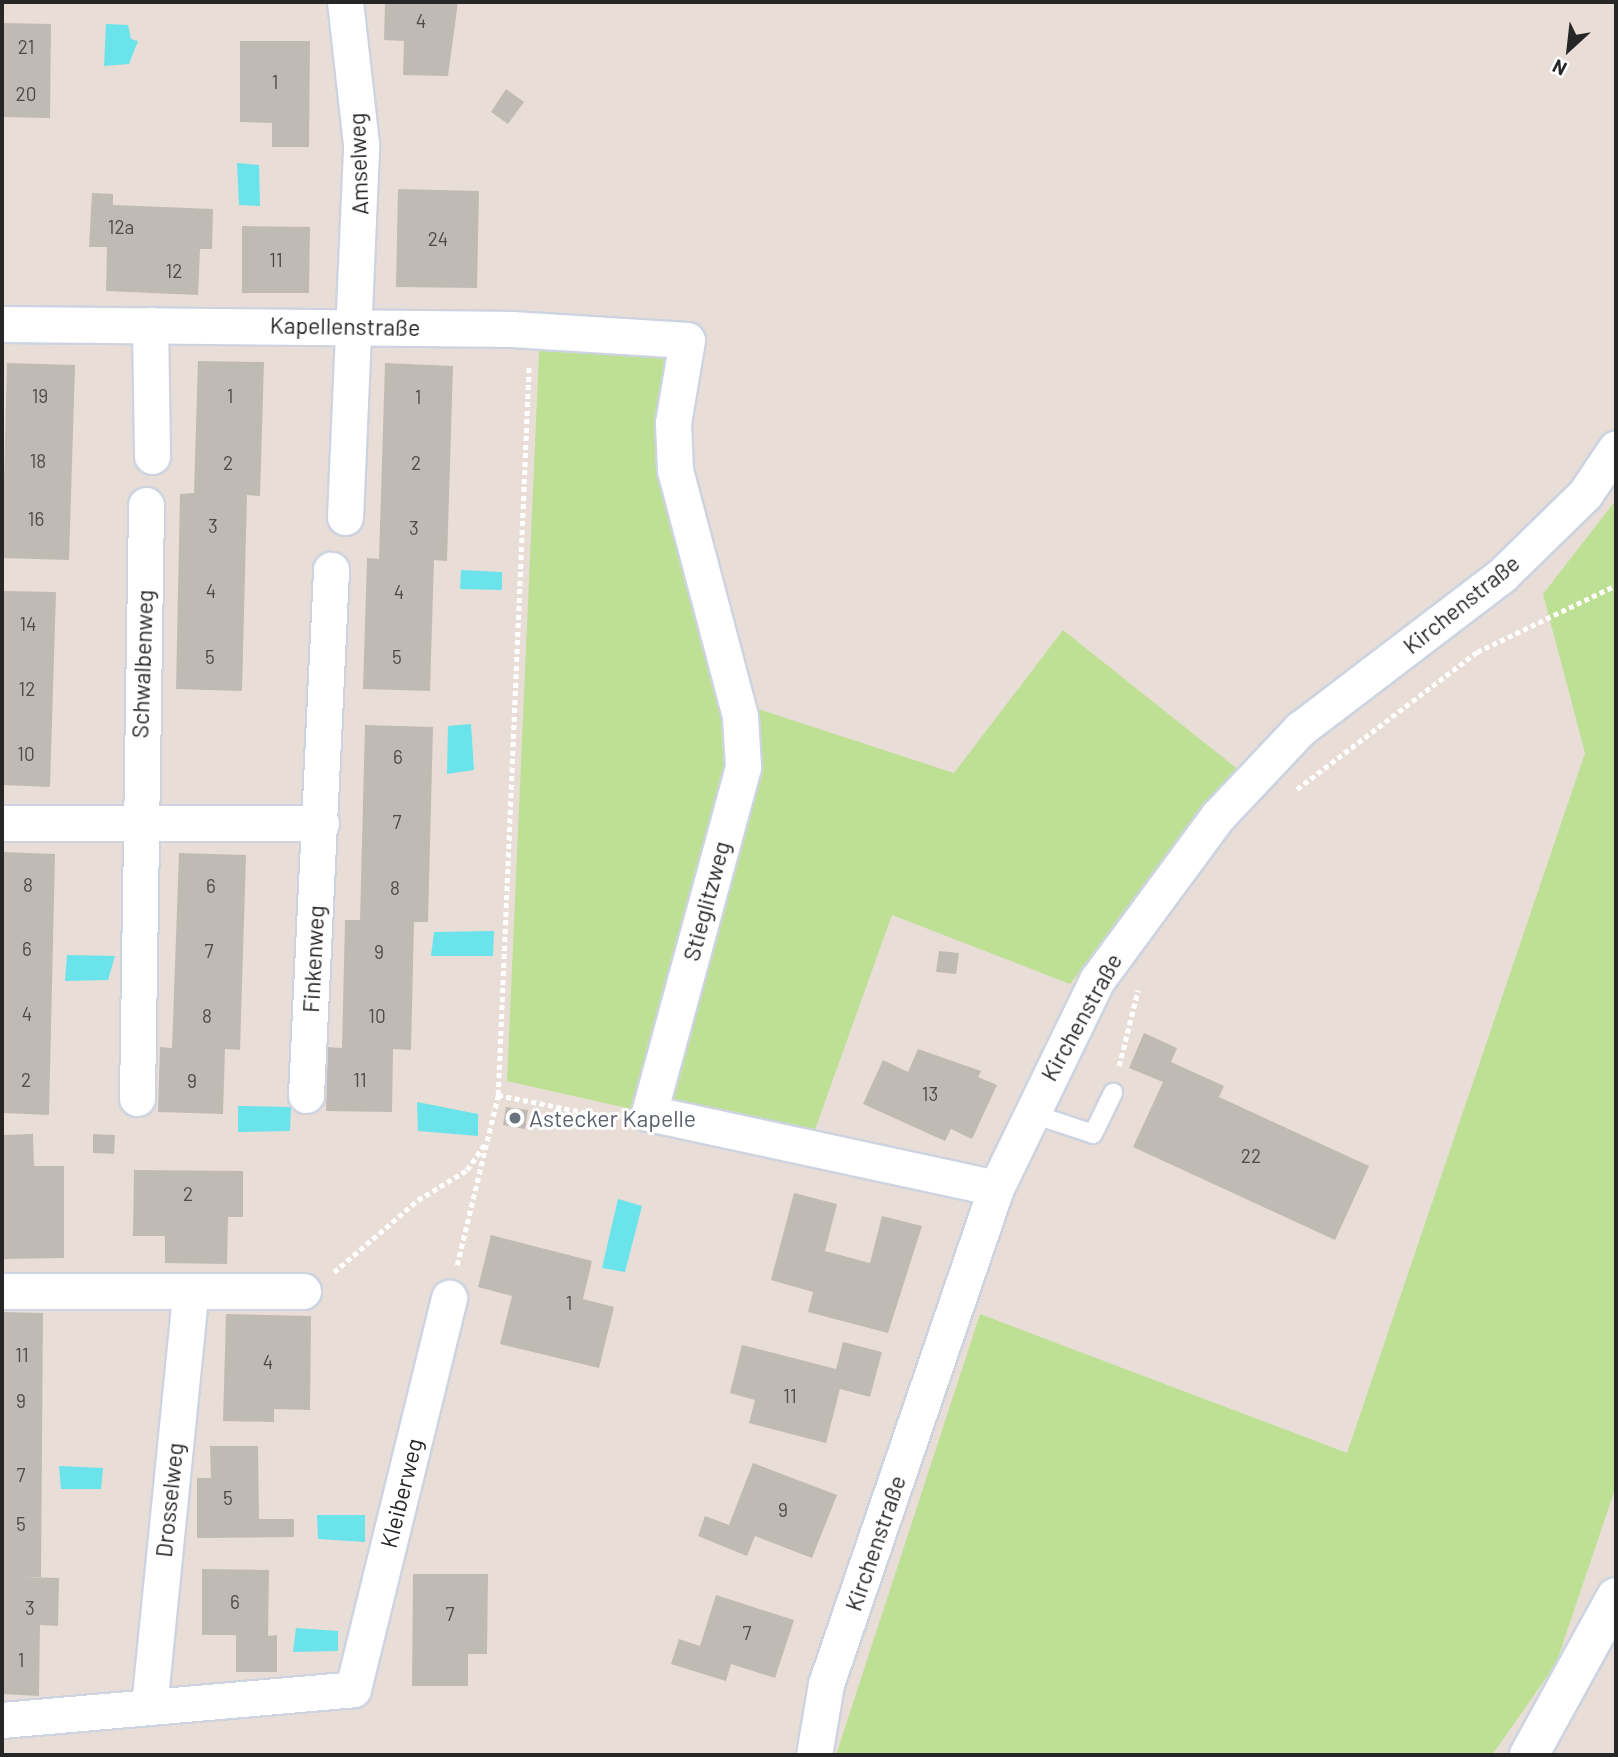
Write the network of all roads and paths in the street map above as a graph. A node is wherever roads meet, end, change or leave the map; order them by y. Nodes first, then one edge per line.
1 (345, 2) edge
2 (2, 324) edge
3 (150, 325) junction
4 (353, 326) junction
5 (512, 329) junction
6 (687, 340) joint
7 (1616, 448) edge
8 (152, 456) dead end
9 (146, 505) dead end
10 (345, 517) dead end
11 (331, 570) dead end
12 (1616, 585) edge
13 (1294, 792) dead end
14 (2, 823) edge
15 (321, 823) junction
16 (137, 824) junction
17 (1142, 983) dead end
18 (1113, 1093) joint
19 (306, 1095) dead end
20 (498, 1095) junction
21 (137, 1098) dead end
22 (649, 1113) junction
23 (1030, 1113) junction
24 (486, 1142) junction
25 (996, 1188) junction
26 (2, 1291) edge
27 (303, 1291) joint
28 (190, 1293) junction
29 (449, 1297) joint
30 (1616, 1597) edge
31 (149, 1707) junction
32 (2, 1720) edge
33 (814, 1755) edge
34 (1529, 1755) edge

1 - 4 street, Amselweg
2 - 3 street, Kapellenstraße
3 - 4 street, Kapellenstraße
3 - 8 street
4 - 5 street, Kapellenstraße
4 - 10 street
5 - 6 street, Kapellenstraße
5 - 20 path
6 - 22 street, Stieglitzweg
7 - 23 street, Kirchenstraße
9 - 16 street, Schwalbenweg
11 - 15 street, Finkenweg
12 - 13 path
14 - 16 street
15 - 16 street
15 - 19 street, Finkenweg
16 - 21 street, Schwalbenweg
17 - 18 path
18 - 23 lane
20 - 22 path
20 - 24 path
22 - 25 street
23 - 25 street, Kirchenstraße
24 - 27 path
24 - 29 path
25 - 33 street, Kirchenstraße
26 - 28 street
27 - 28 street
28 - 31 street, Drosselweg
29 - 31 street, Kleiberweg
30 - 34 street
31 - 32 street

